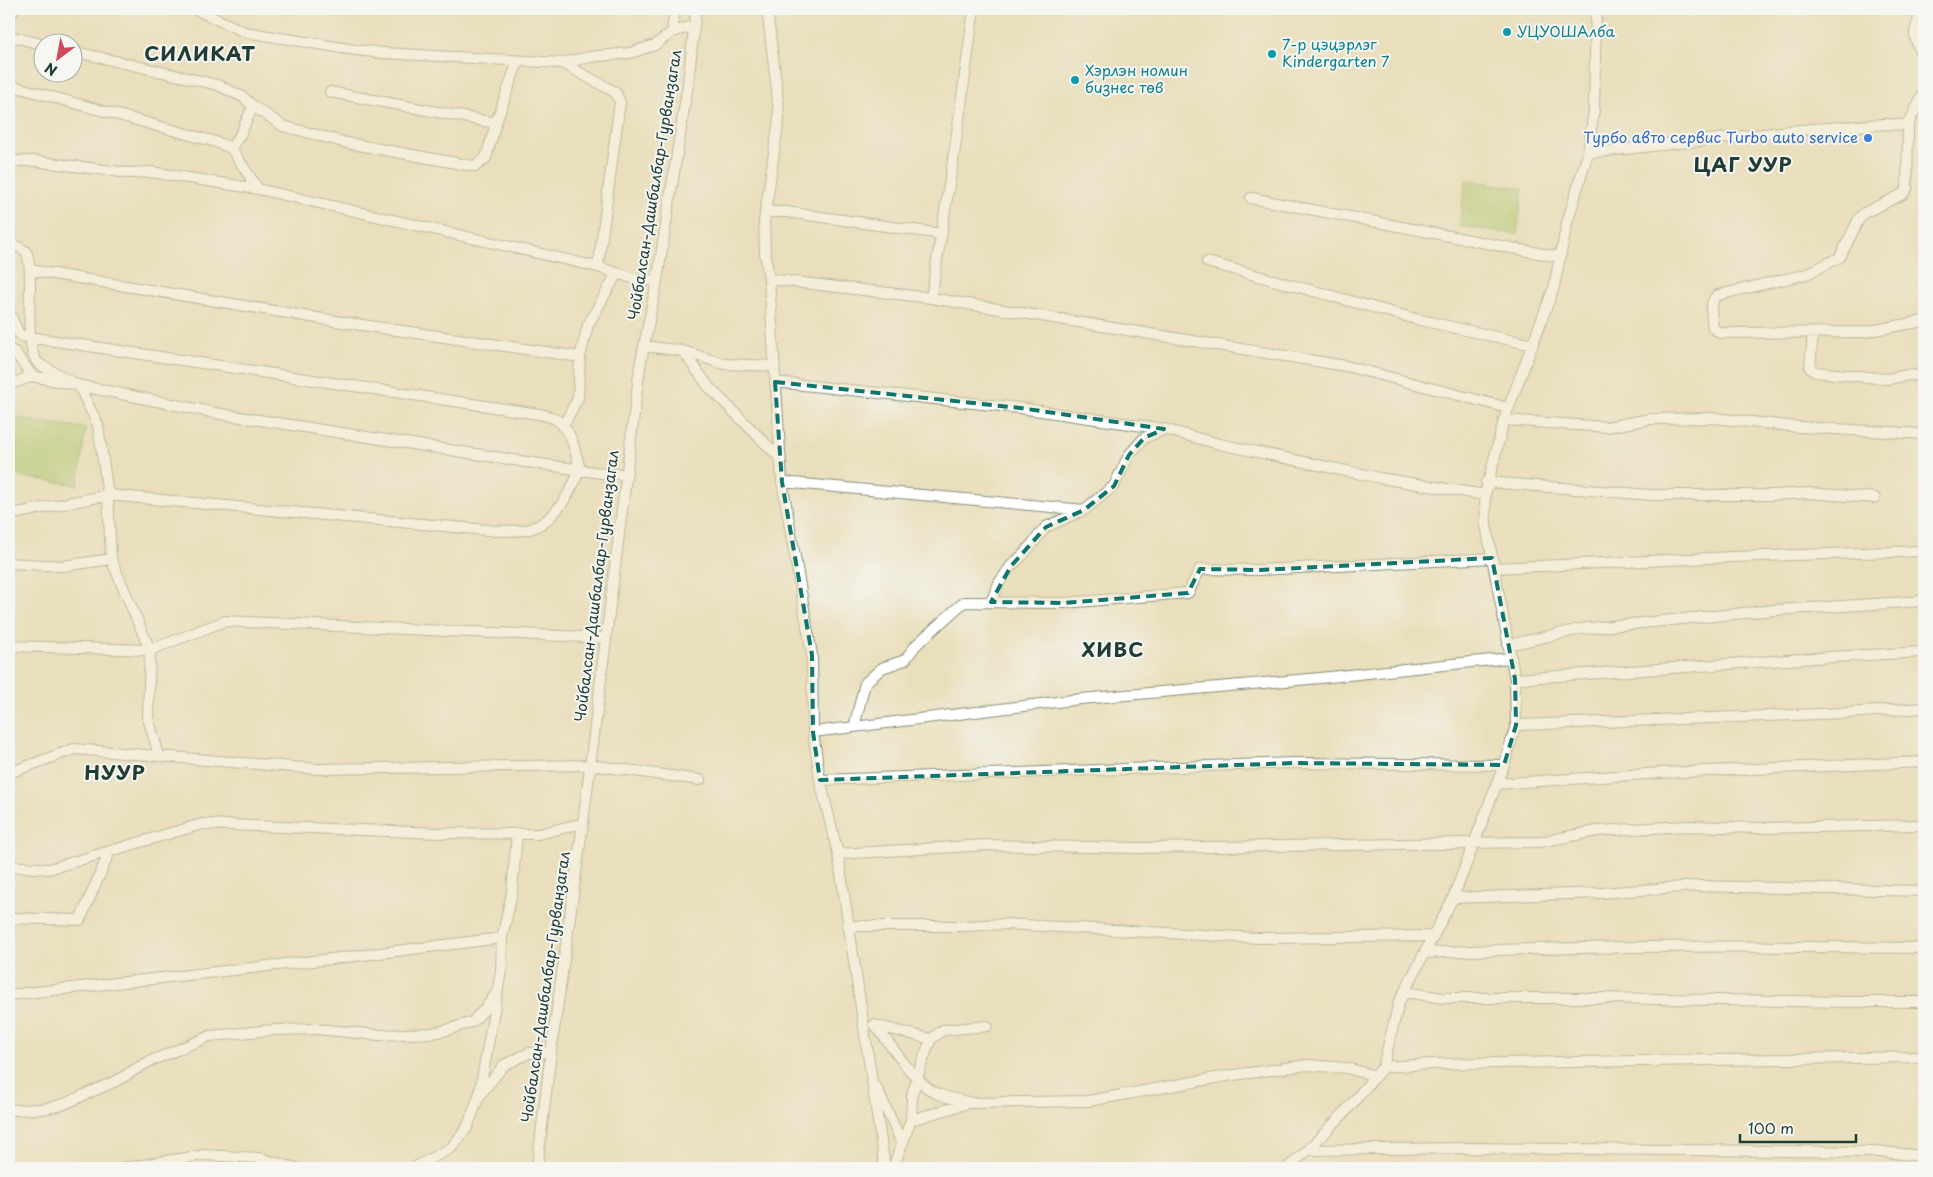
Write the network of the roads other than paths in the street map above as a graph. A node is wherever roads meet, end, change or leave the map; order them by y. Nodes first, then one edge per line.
1 (14, 9) edge
2 (194, 9) edge
3 (675, 9) edge
4 (696, 9) edge
5 (767, 9) edge
6 (974, 9) edge
7 (1596, 9) edge
8 (1923, 9) edge
9 (9, 18) edge
10 (693, 26) junction
11 (672, 32) junction
12 (9, 36) edge
13 (32, 42) edge
14 (82, 53) edge
15 (1924, 58) edge
16 (518, 61) junction
17 (562, 63) junction
18 (9, 84) edge
19 (330, 92) dead end
20 (1924, 92) edge
21 (252, 106) junction
22 (496, 123) junction
23 (1908, 125) junction
24 (232, 148) junction
25 (1588, 153) junction
26 (9, 162) edge
27 (258, 188) junction
28 (1251, 198) dead end
29 (765, 212) junction
30 (942, 234) junction
31 (9, 243) edge
32 (1559, 257) junction
33 (1207, 262) dead end
34 (598, 267) junction
35 (30, 270) junction
36 (617, 273) junction
37 (770, 279) junction
38 (657, 280) junction
39 (931, 298) junction
40 (9, 312) edge
41 (1924, 321) edge
42 (1813, 333) junction
43 (30, 336) junction
44 (1533, 345) junction
45 (644, 346) junction
46 (9, 350) edge
47 (683, 351) junction
48 (580, 357) junction
49 (774, 366) junction
50 (32, 376) junction
51 (1924, 376) edge
52 (775, 382) junction
53 (9, 385) edge
54 (79, 386) junction
55 (1508, 408) junction
56 (1504, 420) junction
57 (563, 426) junction
58 (1164, 429) junction
59 (1924, 434) edge
60 (780, 458) junction
61 (580, 469) junction
62 (626, 474) junction
63 (782, 482) junction
64 (1486, 482) junction
65 (108, 495) junction
66 (1484, 495) junction
67 (1875, 498) dead end
68 (1084, 510) junction
69 (9, 512) edge
70 (1924, 551) edge
71 (111, 560) junction
72 (9, 563) edge
73 (1493, 563) junction
74 (1924, 601) edge
75 (991, 602) junction
76 (606, 638) junction
77 (9, 646) edge
78 (1508, 646) junction
79 (150, 650) junction
80 (1924, 652) edge
81 (1510, 658) junction
82 (1515, 679) junction
83 (1924, 708) edge
84 (1516, 725) junction
85 (854, 727) junction
86 (814, 732) junction
87 (159, 755) junction
88 (1924, 762) edge
89 (590, 765) junction
90 (1504, 765) junction
91 (9, 773) edge
92 (700, 780) dead end
93 (820, 780) junction
94 (1496, 784) junction
95 (583, 823) junction
96 (1924, 824) edge
97 (518, 834) junction
98 (1476, 843) junction
99 (110, 851) junction
100 (838, 854) junction
101 (9, 866) edge
102 (1924, 891) edge
103 (1453, 898) junction
104 (9, 918) edge
105 (848, 926) junction
106 (1434, 936) junction
107 (502, 938) junction
108 (1924, 948) edge
109 (1426, 953) junction
110 (498, 990) junction
111 (1404, 992) junction
112 (9, 996) edge
113 (1924, 1002) edge
114 (862, 1022) junction
115 (875, 1025) junction
116 (987, 1026) dead end
117 (932, 1039) junction
118 (551, 1052) junction
119 (1924, 1057) edge
120 (1383, 1067) junction
121 (1375, 1076) junction
122 (872, 1077) junction
123 (917, 1078) junction
124 (479, 1096) junction
125 (969, 1103) junction
126 (9, 1110) edge
127 (911, 1120) junction
128 (902, 1143) junction
129 (1308, 1150) junction
130 (1924, 1156) edge
131 (123, 1168) edge
132 (296, 1168) edge
133 (413, 1168) edge
134 (537, 1168) edge
135 (885, 1168) edge
136 (893, 1168) edge
137 (1288, 1168) edge

1 - 9 street
2 - 16 street
3 - 11 street
4 - 10 street, Чойбалсан-Дашбалбар-Гурванзагал
5 - 29 street
6 - 30 street
7 - 25 street
8 - 15 street
10 - 11 street
10 - 38 street, Чойбалсан-Дашбалбар-Гурванзагал
11 - 17 street
12 - 13 street
14 - 21 street
16 - 17 street
16 - 22 street
17 - 34 street
18 - 24 street
19 - 22 street
20 - 23 street
21 - 22 street
21 - 24 street
23 - 25 street
23 - 42 street
24 - 27 street
25 - 32 street
26 - 27 street
27 - 34 street
28 - 32 street
29 - 30 street
29 - 37 street
30 - 39 street
31 - 35 street
32 - 44 street
33 - 44 street
34 - 36 street
35 - 43 street
35 - 48 street
36 - 38 street
36 - 48 street
37 - 39 street
37 - 49 street
38 - 45 street, Чойбалсан-Дашбалбар-Гурванзагал
39 - 55 street
40 - 43 street
41 - 42 street
42 - 51 street
43 - 54 street
43 - 57 street
44 - 55 street
45 - 47 street
45 - 62 street, Чойбалсан-Дашбалбар-Гурванзагал
46 - 50 street
47 - 49 street
47 - 60 street
48 - 57 street
49 - 52 street
50 - 53 street
50 - 54 street
52 - 58 street
52 - 60 street
54 - 61 street
54 - 65 street
55 - 56 street
56 - 59 street
56 - 64 street
57 - 61 street
58 - 66 street
58 - 68 street
60 - 63 street
61 - 62 street
61 - 65 street
62 - 76 street, Чойбалсан-Дашбалбар-Гурванзагал
63 - 68 street
63 - 86 street
64 - 66 street
64 - 67 street
65 - 69 street
65 - 71 street
66 - 73 street
68 - 75 street
70 - 73 street
71 - 72 street
71 - 79 street
73 - 75 street
73 - 78 street
74 - 78 street
75 - 85 street
76 - 79 street
76 - 89 street, Чойбалсан-Дашбалбар-Гурванзагал
77 - 79 street
78 - 81 street
79 - 87 street
80 - 82 street
81 - 82 street
81 - 85 street
82 - 84 street
83 - 84 street
84 - 90 street
85 - 86 street
86 - 93 street
87 - 89 street
87 - 91 street
88 - 94 street
89 - 92 street
89 - 95 street, Чойбалсан-Дашбалбар-Гурванзагал
90 - 93 street
90 - 94 street
93 - 100 street
94 - 98 street
95 - 97 street
95 - 118 street, Чойбалсан-Дашбалбар-Гурванзагал
96 - 98 street
97 - 99 street
97 - 107 street
98 - 100 street
98 - 103 street
99 - 101 street
99 - 104 street
100 - 105 street
102 - 103 street
103 - 106 street
105 - 106 street
105 - 114 street
106 - 109 street
107 - 110 street
107 - 112 street
108 - 109 street
109 - 111 street
110 - 124 street
110 - 126 street
111 - 113 street
111 - 120 street
114 - 115 street
114 - 122 street
115 - 117 street
115 - 123 street
116 - 117 street
117 - 123 street
118 - 124 street
118 - 134 street, Чойбалсан-Дашбалбар-Гурванзагал
119 - 120 street
120 - 121 street
121 - 125 street
121 - 129 street
122 - 128 street
122 - 135 street
123 - 125 street
123 - 127 street
124 - 133 street
125 - 127 street
127 - 128 street
128 - 136 street
129 - 130 street
129 - 137 street
131 - 132 street

